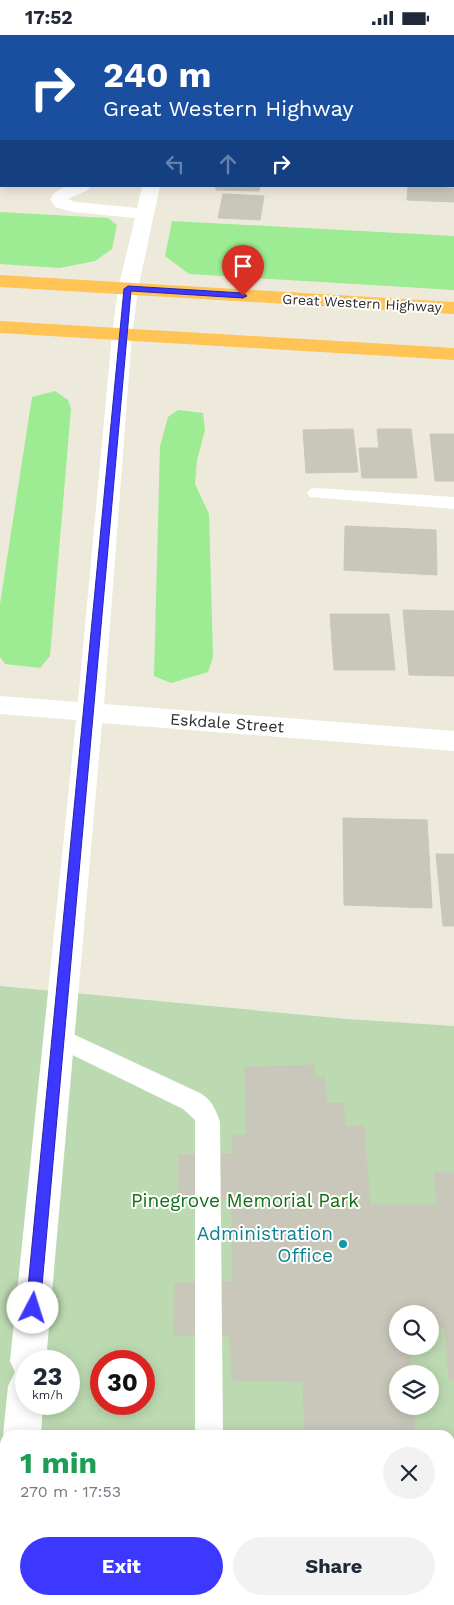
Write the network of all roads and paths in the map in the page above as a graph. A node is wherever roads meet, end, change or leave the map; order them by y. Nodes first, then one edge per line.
1 (80, 187) edge
2 (151, 187) edge
3 (144, 214) junction
4 (0, 281) edge
5 (128, 289) junction
6 (454, 308) edge
7 (0, 327) edge
8 (122, 335) junction
9 (454, 354) edge
10 (316, 493) dead end
11 (454, 503) edge
12 (0, 705) edge
13 (90, 712) junction
14 (454, 741) edge
15 (58, 1037) junction
16 (29, 1350) edge
17 (24, 1415) edge
18 (22, 1430) edge
19 (209, 1430) edge

1 - 3 street
2 - 3 street
3 - 5 street
4 - 5 highway, Great Western Highway
5 - 6 highway, Great Western Highway
5 - 8 street
7 - 8 highway
8 - 9 highway
8 - 13 street
10 - 11 lane
12 - 13 street, Eskdale Street
13 - 14 street, Eskdale Street
13 - 15 street
15 - 16 street
15 - 19 lane
17 - 18 street

